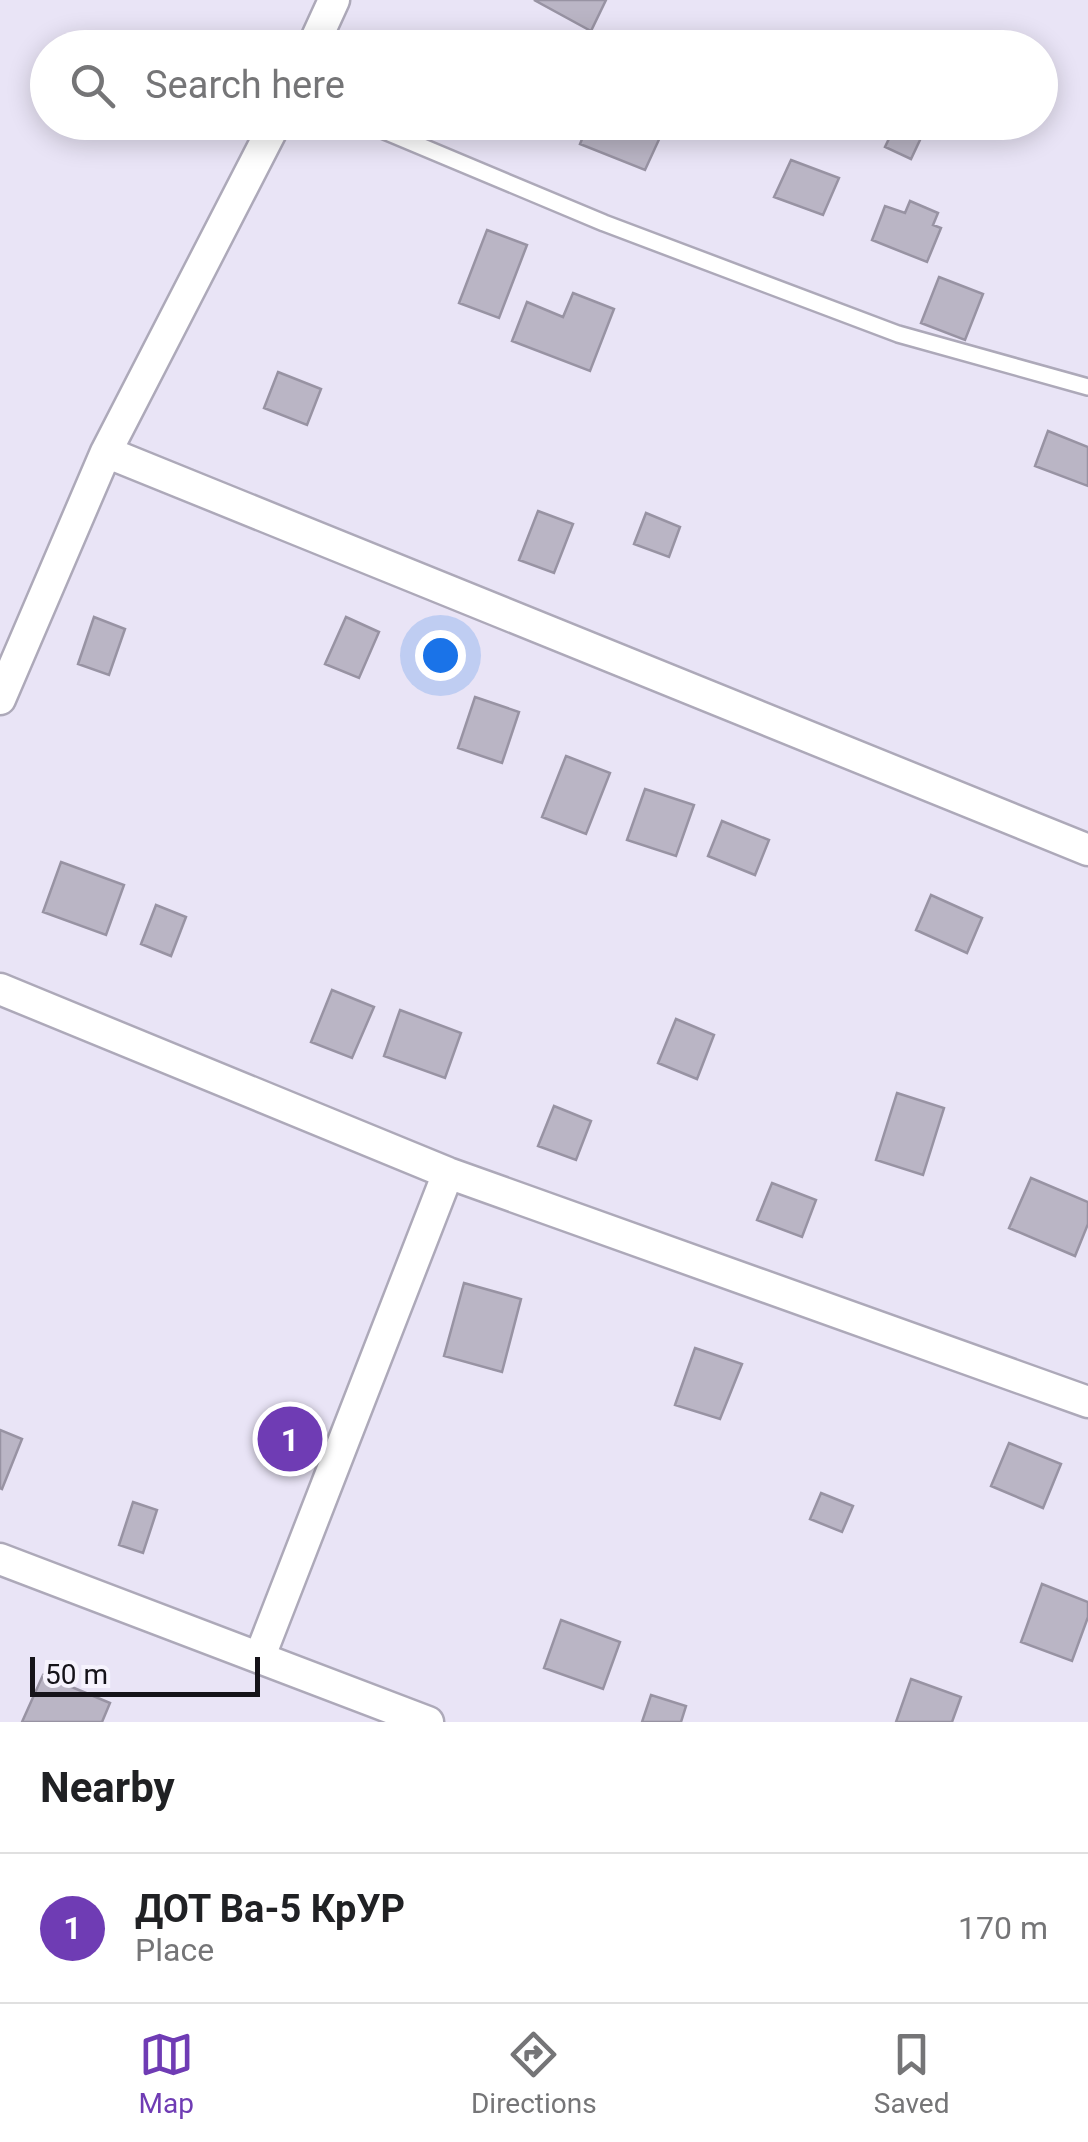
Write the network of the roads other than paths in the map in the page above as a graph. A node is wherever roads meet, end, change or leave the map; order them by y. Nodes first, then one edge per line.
1 (334, 0) edge
2 (320, 30) edge
3 (267, 140) edge
4 (406, 140) edge
5 (1088, 387) edge
6 (106, 452) junction
7 (0, 699) edge
8 (1088, 850) edge
9 (0, 990) edge
10 (448, 1173) junction
11 (1088, 1402) edge
12 (0, 1560) edge
13 (260, 1656) junction
14 (428, 1722) edge

1 - 2 street
3 - 6 street
4 - 5 lane
6 - 7 street
6 - 8 street
9 - 10 street
10 - 11 street
10 - 13 street
12 - 13 street
13 - 14 street

